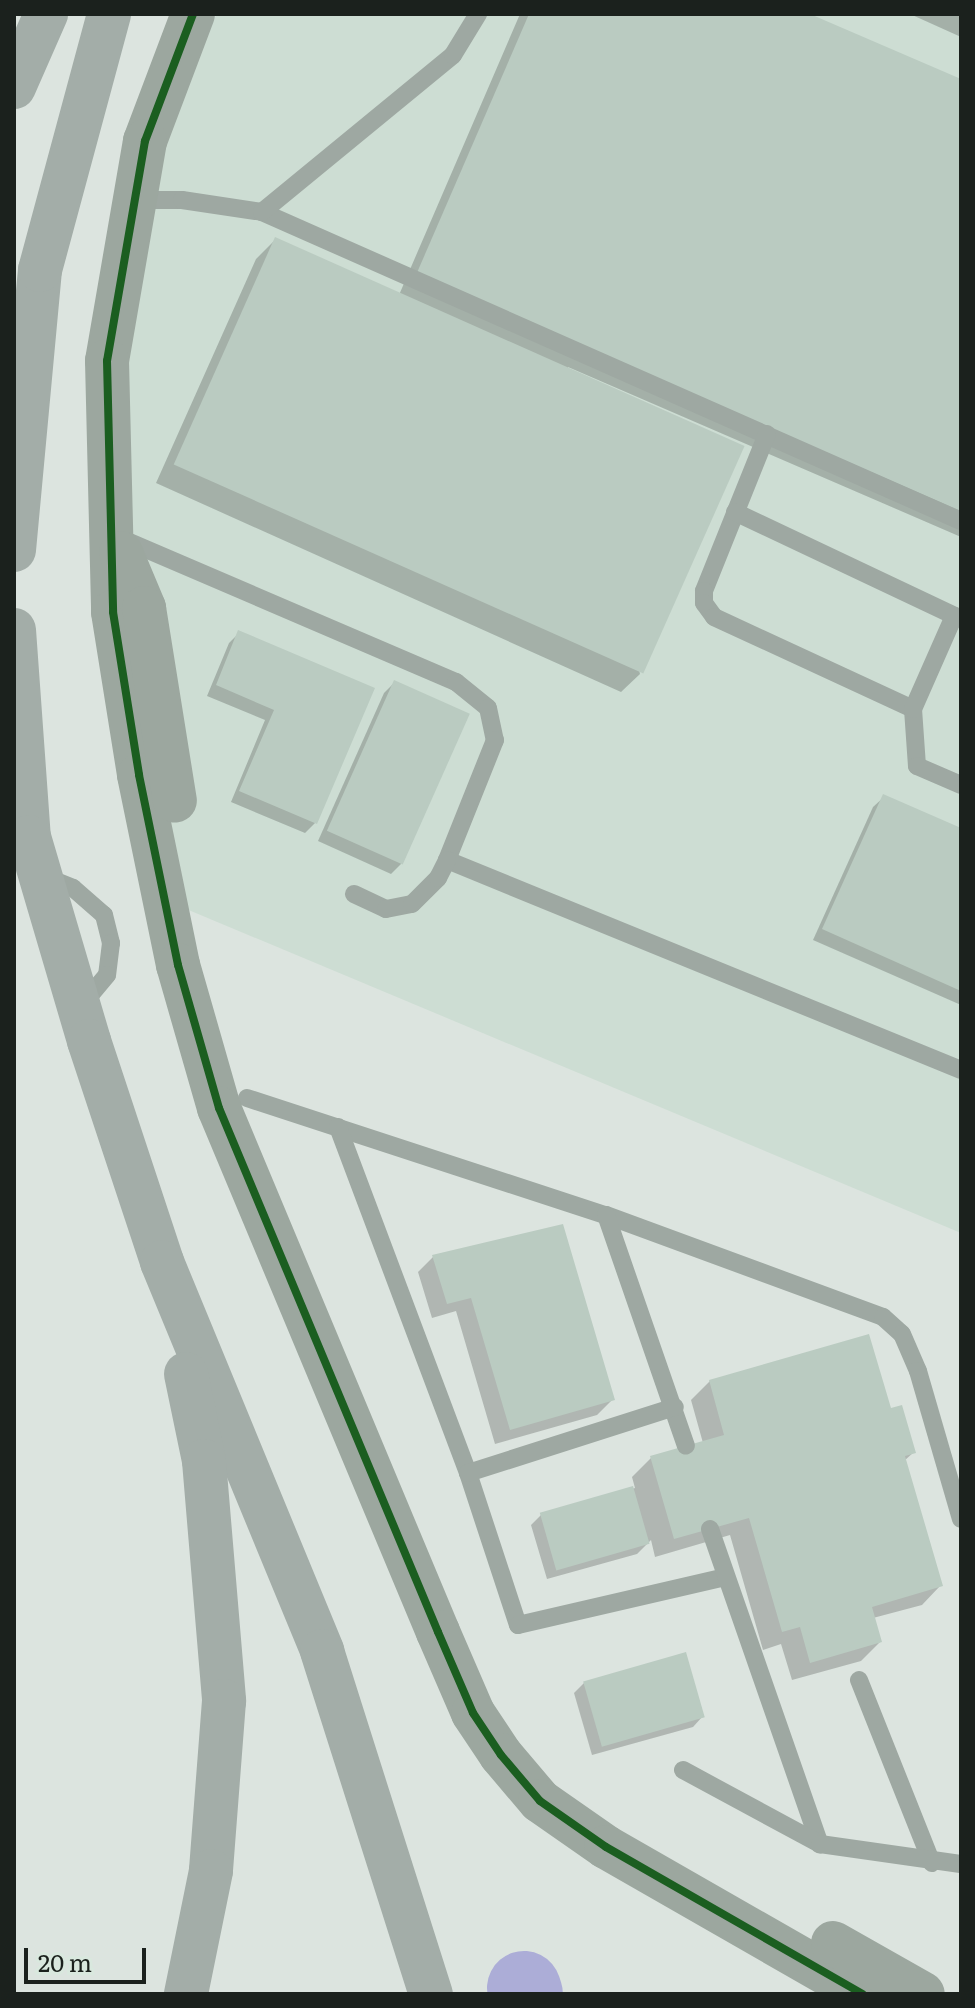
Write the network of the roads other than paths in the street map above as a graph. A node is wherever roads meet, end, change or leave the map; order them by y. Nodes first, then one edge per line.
1 (46, 14) edge
2 (109, 14) edge
3 (193, 14) edge
4 (478, 14) edge
5 (14, 87) edge
6 (135, 200) junction
7 (262, 212) junction
8 (767, 434) junction
9 (735, 512) junction
10 (961, 521) edge
11 (114, 536) junction
12 (14, 550) edge
13 (958, 618) edge
14 (14, 630) edge
15 (913, 709) junction
16 (961, 785) edge
17 (447, 860) junction
18 (354, 894) dead end
19 (961, 1070) edge
20 (247, 1098) junction
21 (338, 1127) junction
22 (606, 1215) junction
23 (162, 1262) junction
24 (675, 1407) junction
25 (686, 1446) dead end
26 (468, 1473) junction
27 (961, 1519) edge
28 (710, 1529) dead end
29 (726, 1577) junction
30 (859, 1680) dead end
31 (513, 1746) junction
32 (683, 1770) dead end
33 (820, 1844) junction
34 (932, 1863) junction
35 (961, 1864) edge
36 (817, 1951) junction
37 (186, 1994) edge
38 (431, 1994) edge
39 (863, 1994) edge
40 (923, 1994) edge

1 - 5 highway
2 - 12 highway
3 - 6 street
4 - 7 lane
6 - 7 lane
6 - 11 street
7 - 8 lane
8 - 9 lane
8 - 10 lane
9 - 13 lane
9 - 15 lane
11 - 17 lane
11 - 20 street
11 - 31 street
13 - 15 lane
14 - 23 highway
15 - 16 lane
17 - 18 lane
17 - 19 lane
20 - 21 lane
20 - 31 street
21 - 22 lane
21 - 26 lane
22 - 24 lane
22 - 27 lane
23 - 37 highway
23 - 38 highway
24 - 25 lane
24 - 26 lane
26 - 29 lane
28 - 29 lane
29 - 33 lane
30 - 34 lane
31 - 36 street
32 - 33 lane
33 - 34 lane
34 - 35 lane
36 - 39 street
36 - 40 street

